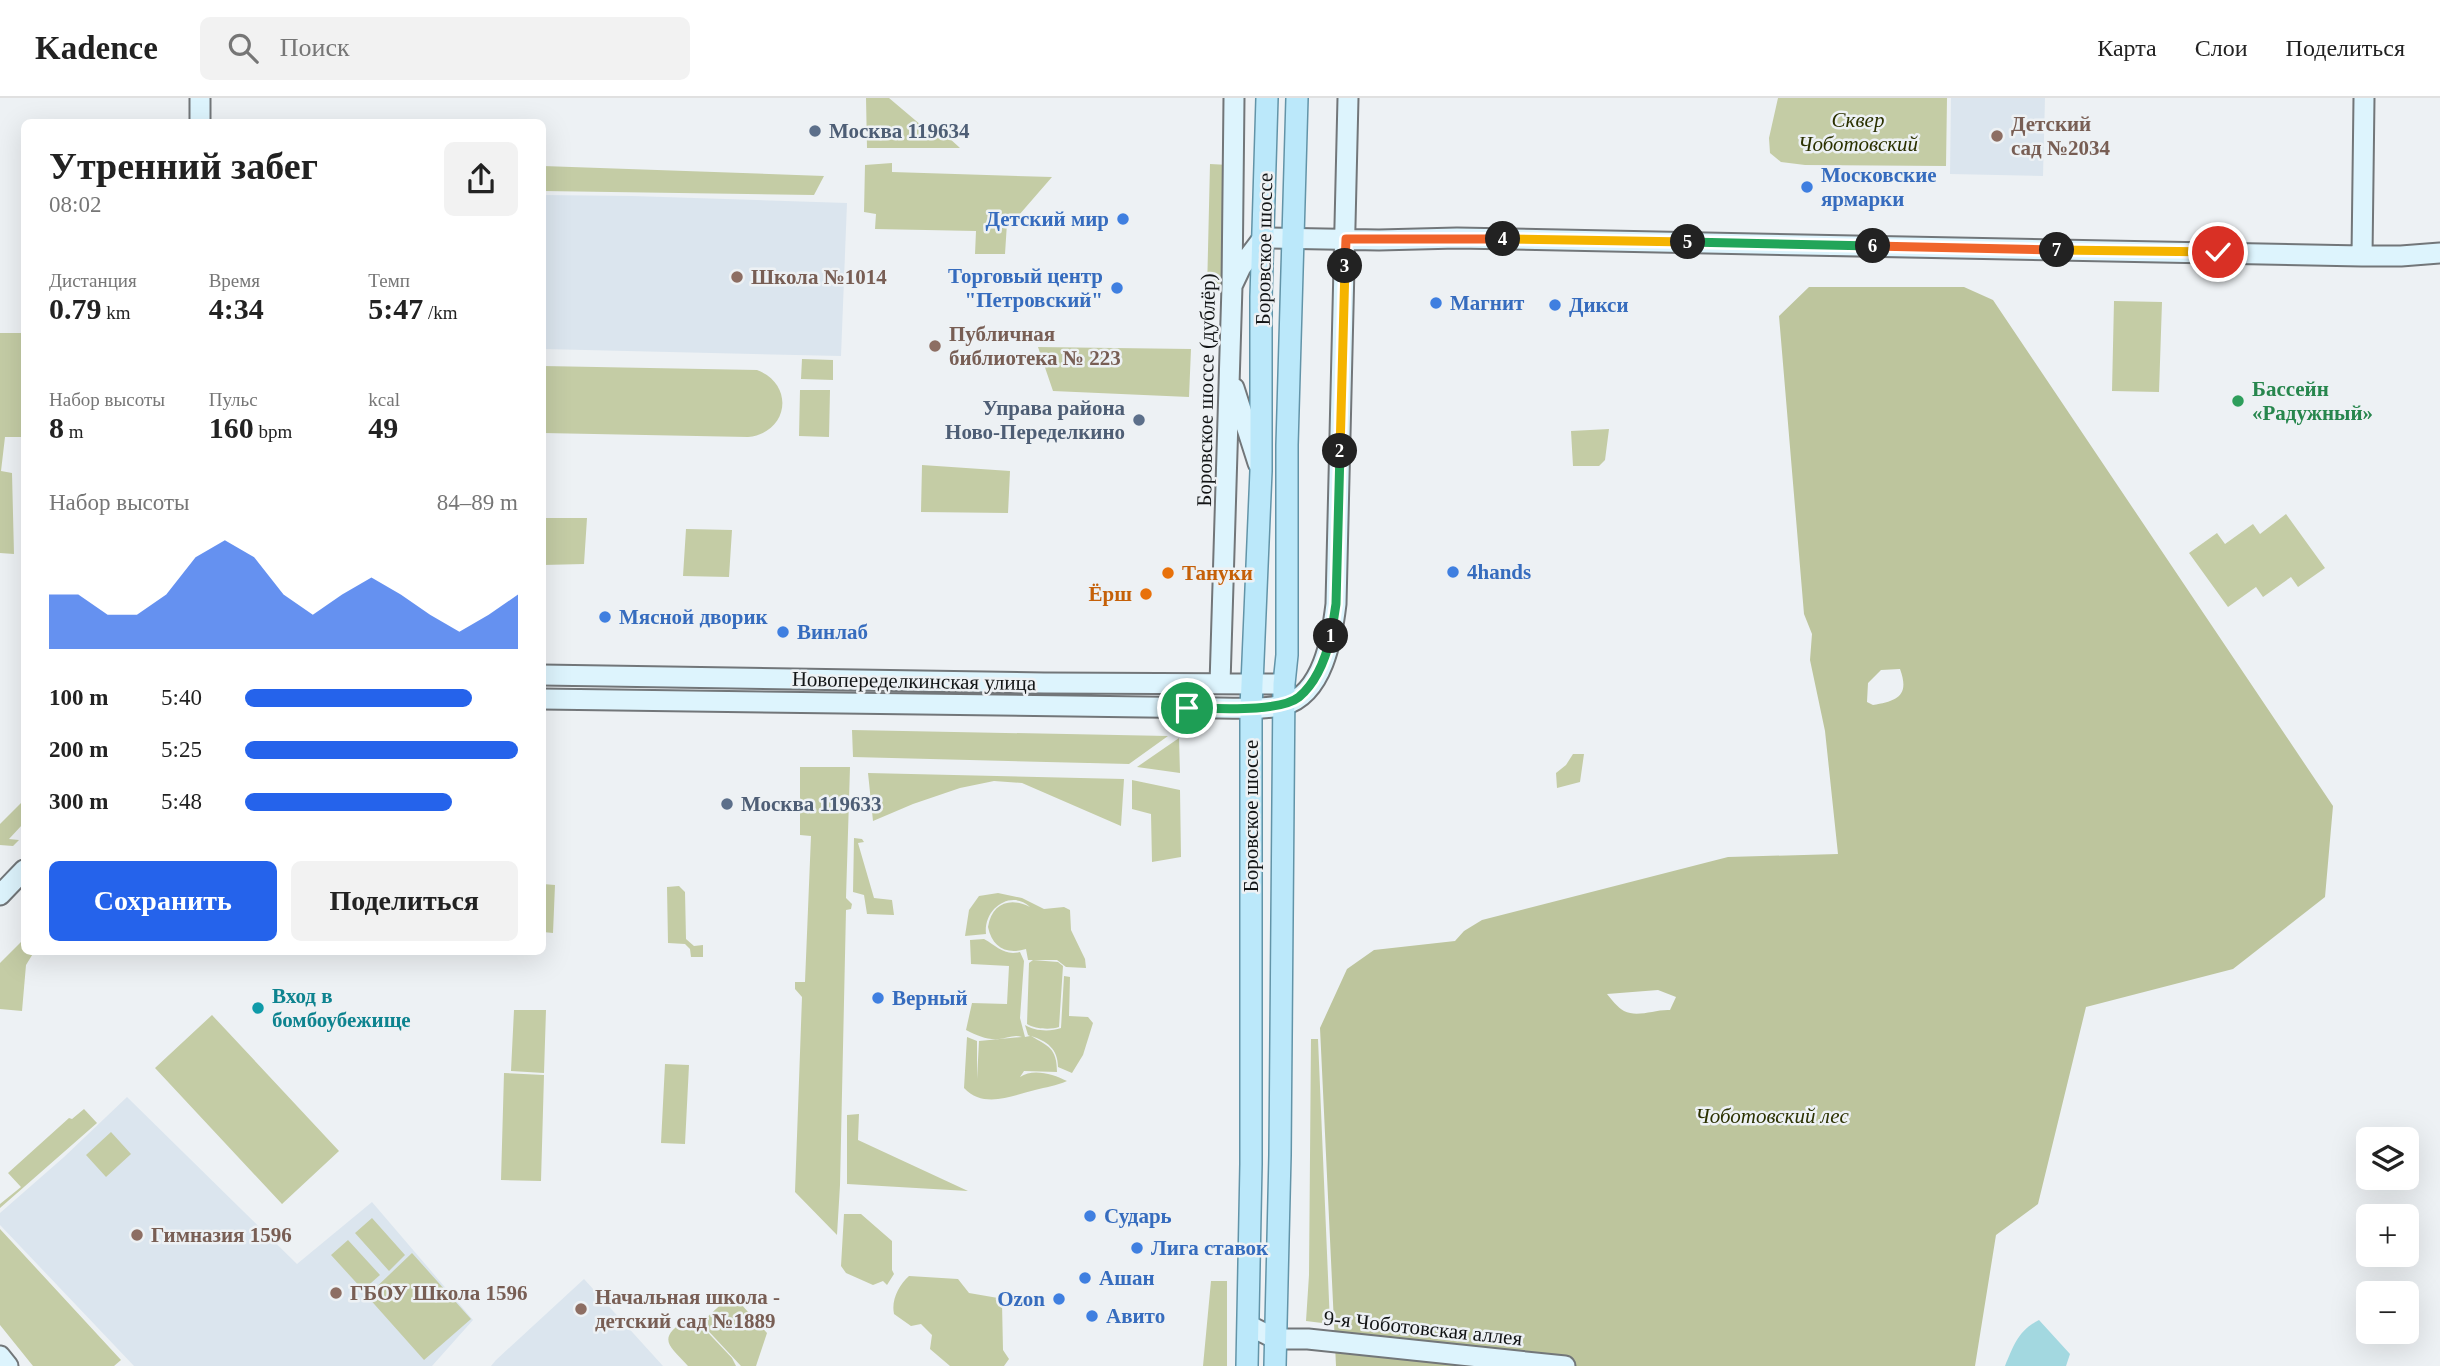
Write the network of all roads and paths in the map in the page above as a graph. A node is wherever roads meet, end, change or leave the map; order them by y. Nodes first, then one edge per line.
1 (200, 98) edge
2 (1234, 98) edge
3 (1267, 98) edge
4 (1297, 98) edge
5 (1348, 98) edge
6 (2364, 98) edge
7 (200, 119) edge
8 (1263, 238) junction
9 (1293, 239) junction
10 (1346, 239) junction
11 (2440, 253) edge
12 (2362, 256) junction
13 (1232, 286) junction
14 (1230, 374) junction
15 (1261, 471) junction
16 (546, 675) edge
17 (1220, 684) junction
18 (1252, 685) junction
19 (1284, 694) junction
20 (546, 699) edge
21 (1251, 708) junction
22 (21, 873) edge
23 (0, 895) edge
24 (1248, 1325) junction
25 (1276, 1339) junction
26 (0, 1356) edge
27 (8, 1366) edge
28 (1247, 1366) edge
29 (1275, 1366) edge
30 (1565, 1366) edge

1 - 7 main road
2 - 13 main road, Боровское шоссе (дублёр)
3 - 8 main road, Боровское шоссе
4 - 9 main road, Боровское шоссе
5 - 10 main road
6 - 12 main road
8 - 9 main road
8 - 13 main road
8 - 15 main road, Боровское шоссе
9 - 10 main road
9 - 19 main road, Боровское шоссе
10 - 12 main road
10 - 19 main road
11 - 12 main road
13 - 14 main road, Боровское шоссе (дублёр)
14 - 15 main road
14 - 17 main road, Боровское шоссе (дублёр)
15 - 18 main road, Боровское шоссе
16 - 17 main road, Новопеределкинская улица
17 - 18 main road, Новопеределкинская улица
18 - 19 main road, Новопеределкинская улица
18 - 21 main road, Боровское шоссе
19 - 21 main road, Новопеределкинская улица
19 - 25 main road, Боровское шоссе
20 - 21 main road, Новопеределкинская улица
21 - 24 main road, Боровское шоссе
22 - 23 main road
24 - 25 main road
24 - 28 main road, Боровское шоссе
25 - 29 main road, Боровское шоссе
25 - 30 main road, 9-я Чоботовская аллея
26 - 27 main road

